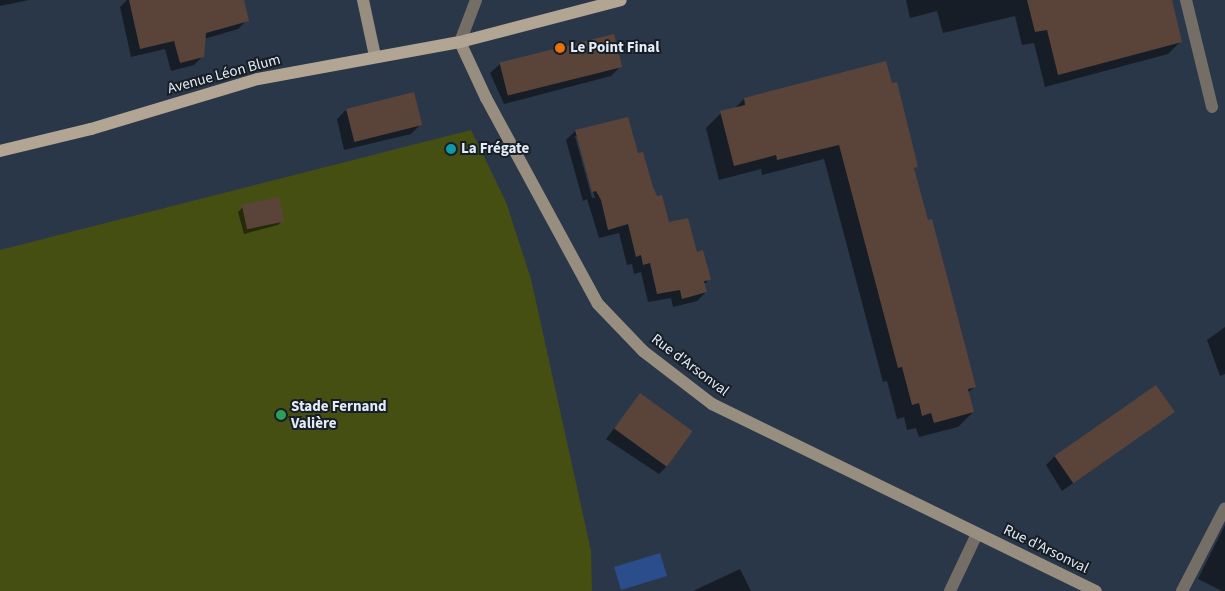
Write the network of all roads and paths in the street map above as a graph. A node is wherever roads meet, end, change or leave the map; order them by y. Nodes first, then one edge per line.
1 (363, 0) edge
2 (476, 0) edge
3 (621, 0) edge
4 (1186, 0) edge
5 (460, 42) junction
6 (375, 56) junction
7 (1212, 107) dead end
8 (0, 152) edge
9 (1225, 508) edge
10 (978, 534) junction
11 (950, 591) edge
12 (1096, 591) edge
13 (1182, 591) edge

1 - 6 street
2 - 5 street
3 - 5 main road, Avenue Léon Blum
4 - 7 street
5 - 6 main road, Avenue Léon Blum
5 - 10 street, Rue d'Arsonval
6 - 8 main road, Avenue Léon Blum
9 - 13 street
10 - 11 street
10 - 12 street, Rue d'Arsonval

